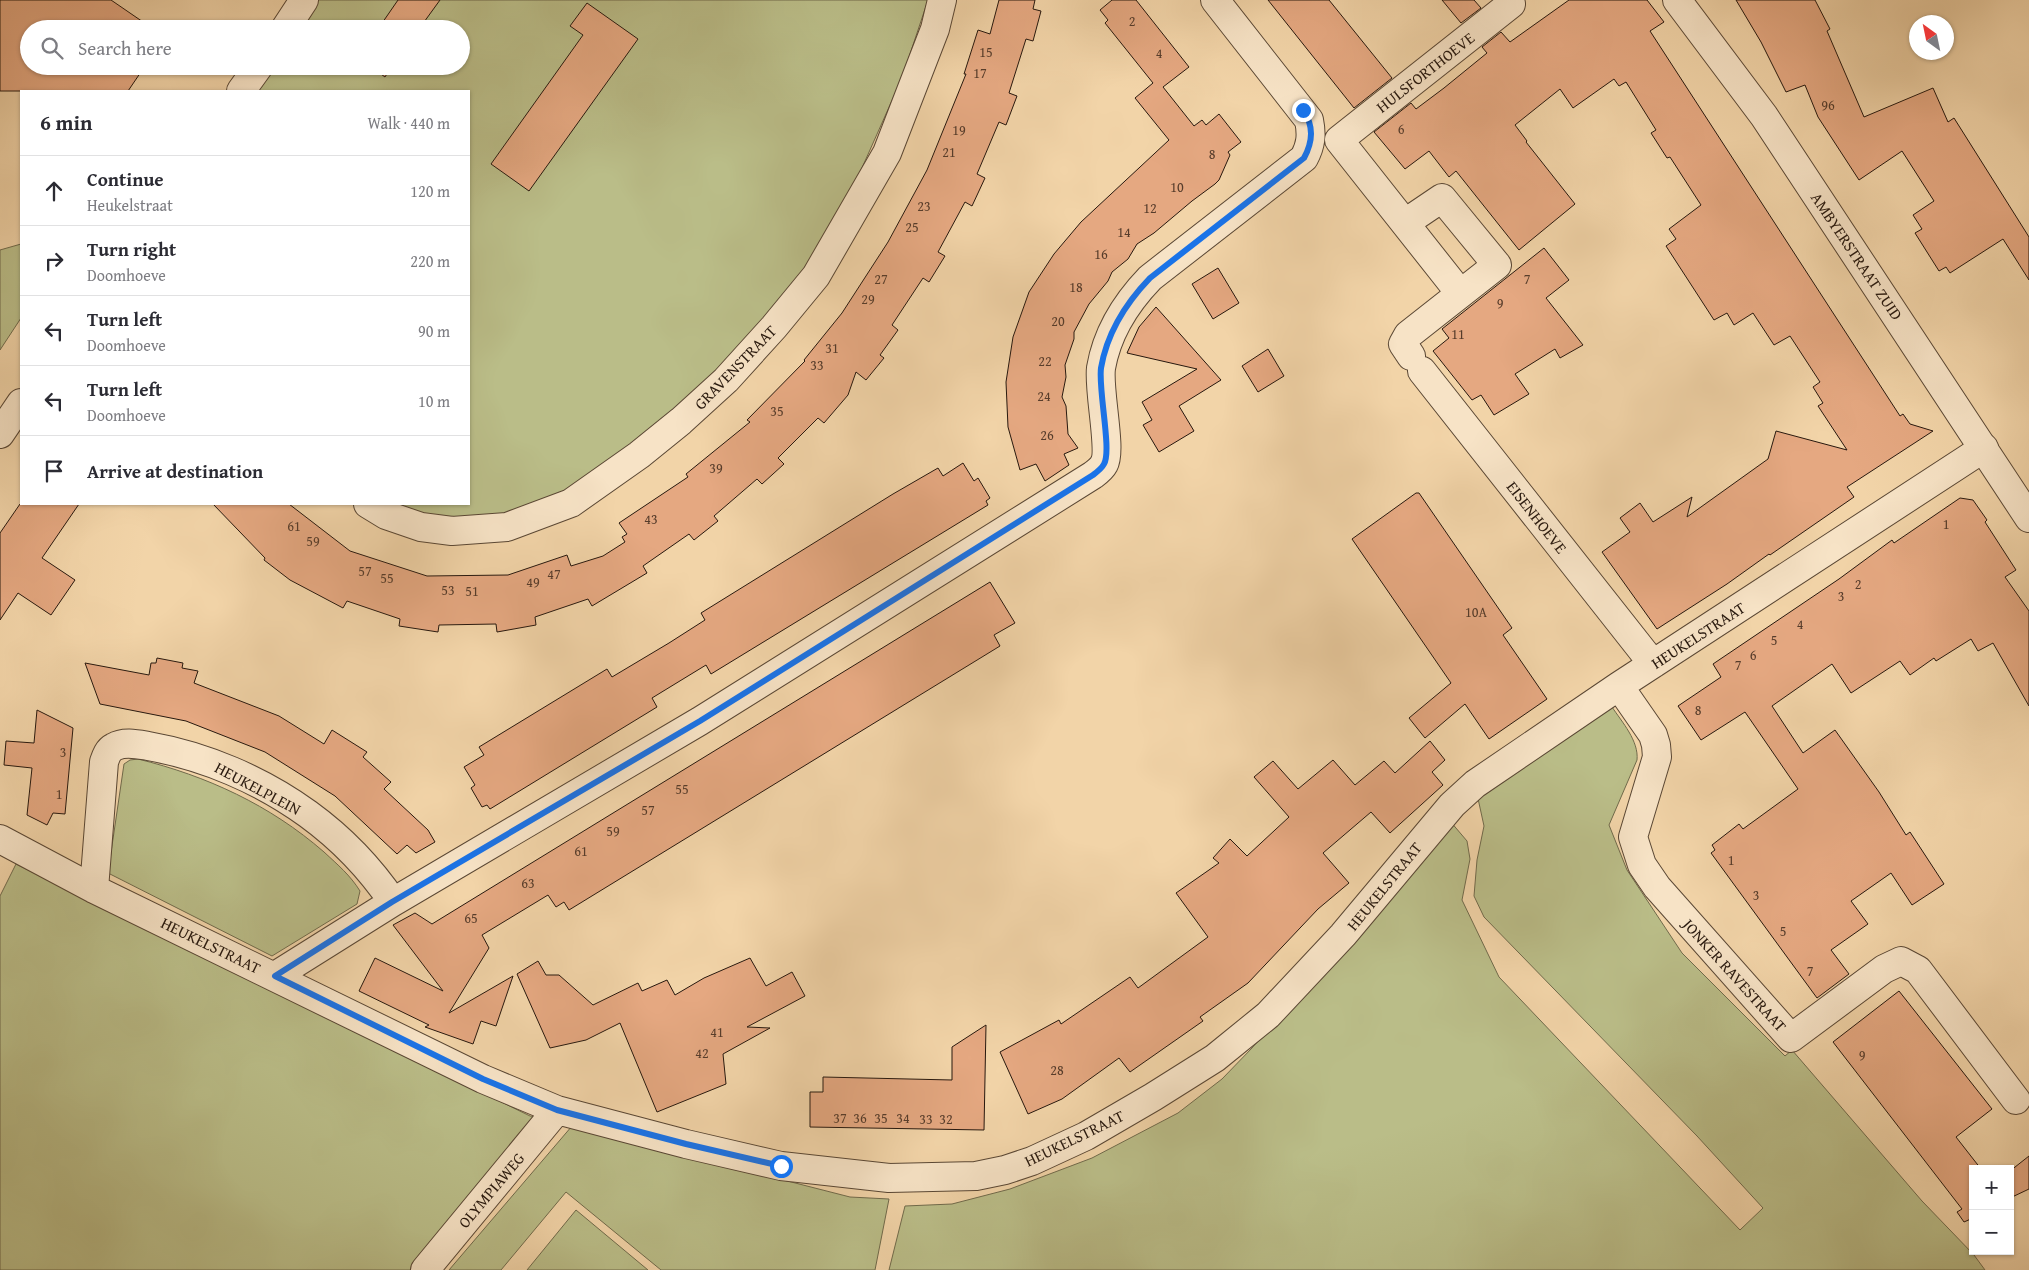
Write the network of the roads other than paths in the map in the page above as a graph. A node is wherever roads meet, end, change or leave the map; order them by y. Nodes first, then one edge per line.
1 (304, 0) edge
2 (942, 0) edge
3 (1215, 0) edge
4 (1677, 0) edge
5 (1511, 4) dead end
6 (291, 20) edge
7 (253, 75) edge
8 (242, 90) edge
9 (1311, 131) junction
10 (1339, 140) junction
11 (1405, 223) junction
12 (1460, 293) junction
13 (20, 404) edge
14 (0, 434) edge
15 (1984, 448) junction
16 (370, 505) edge
17 (2029, 518) edge
18 (1653, 664) junction
19 (1619, 686) junction
20 (0, 839) edge
21 (94, 889) junction
22 (392, 902) junction
23 (275, 976) junction
24 (2016, 1100) dead end
25 (557, 1110) junction
26 (425, 1270) edge

1 - 6 street
2 - 16 street, GRAVENSTRAAT
3 - 9 street
4 - 15 street, AMBYERSTRAAT ZUID
5 - 10 street, HULSFORTHOEVE
7 - 8 street
9 - 10 street
9 - 22 street
10 - 11 street
11 - 12 street
11 - 12 street, EISENHOEVE
12 - 18 street, EISENHOEVE
13 - 14 street
15 - 17 street, AMBYERSTRAAT ZUID
15 - 18 street, HEUKELSTRAAT
18 - 19 street, HEUKELSTRAAT
19 - 24 street, JONKER RAVESTRAAT
19 - 25 street, HEUKELSTRAAT
20 - 21 street, HEUKELSTRAAT
21 - 22 street, HEUKELPLEIN
21 - 23 street, HEUKELSTRAAT
22 - 23 street
23 - 25 street, HEUKELSTRAAT
25 - 26 street, OLYMPIAWEG

